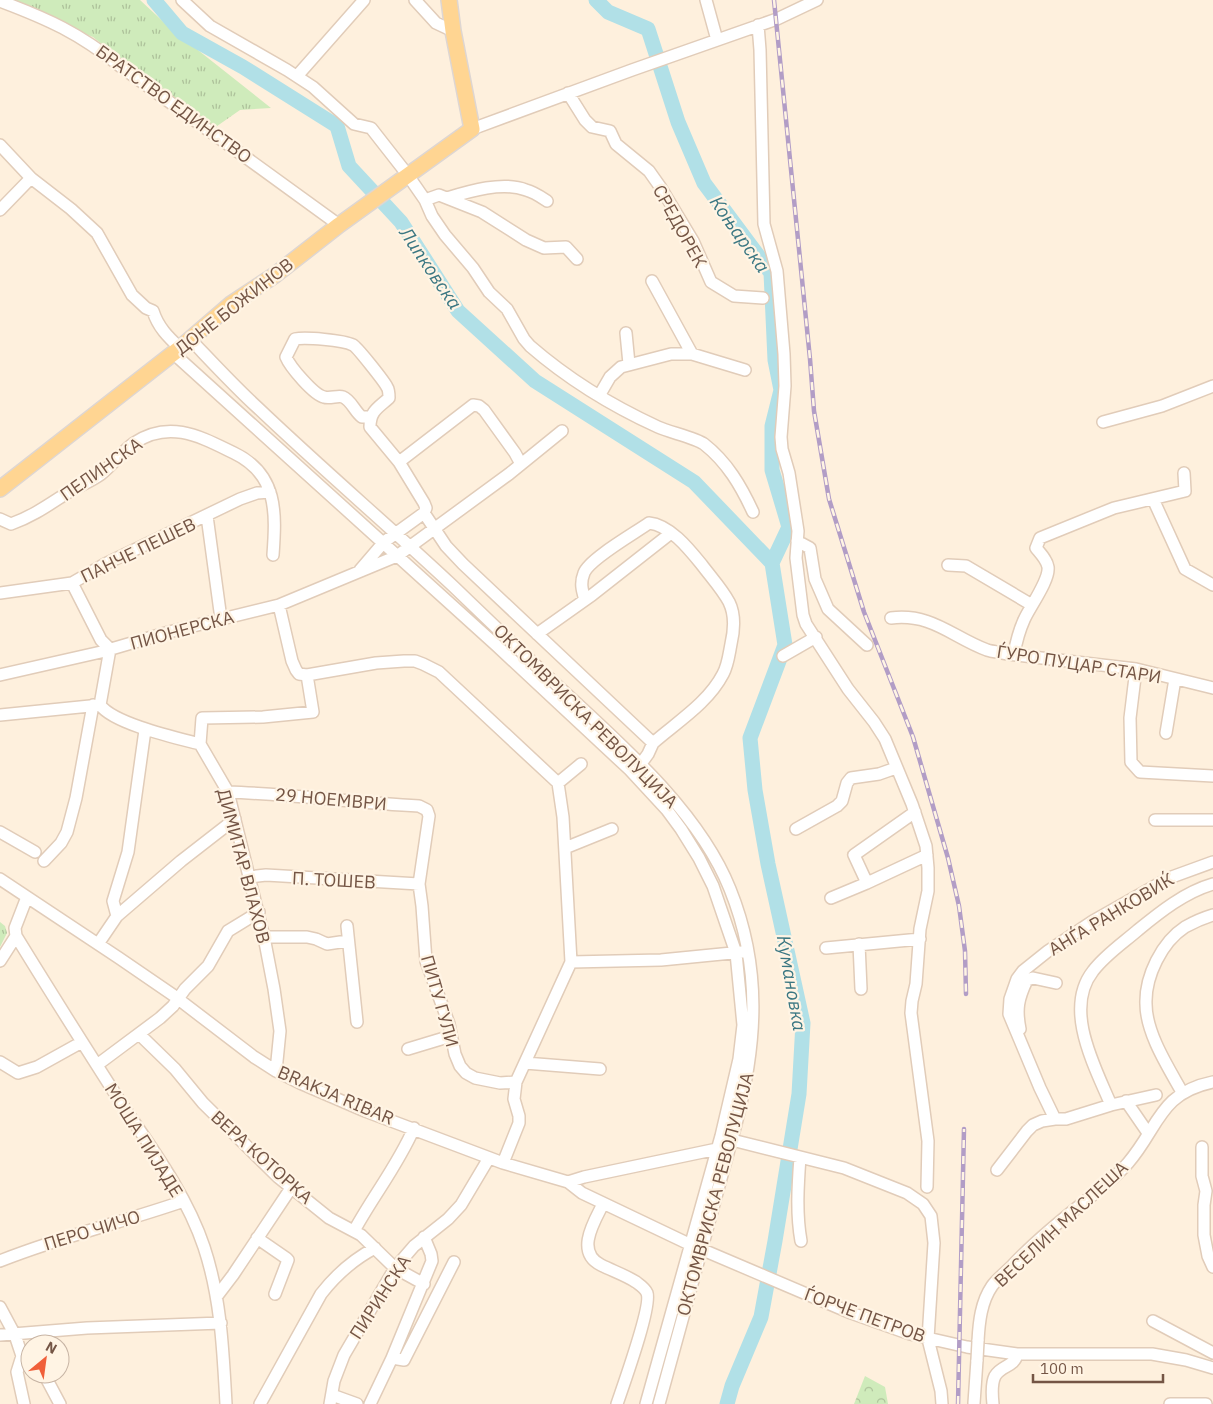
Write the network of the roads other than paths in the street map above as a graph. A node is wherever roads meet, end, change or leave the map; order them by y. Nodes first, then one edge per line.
1 (182, 0) edge
2 (364, 0) edge
3 (415, 0) edge
4 (449, 0) edge
5 (706, 0) edge
6 (817, 0) edge
7 (0, 1) edge
8 (758, 25) junction
9 (453, 32) junction
10 (717, 40) junction
11 (297, 76) junction
12 (568, 93) junction
13 (472, 128) junction
14 (0, 145) edge
15 (407, 174) junction
16 (31, 178) junction
17 (448, 198) junction
18 (425, 200) junction
19 (547, 201) dead end
20 (0, 210) edge
21 (338, 225) junction
22 (578, 260) dead end
23 (652, 281) dead end
24 (764, 298) dead end
25 (626, 333) dead end
26 (181, 347) junction
27 (692, 354) junction
28 (629, 364) junction
29 (745, 370) dead end
30 (1213, 386) edge
31 (599, 396) junction
32 (370, 417) junction
33 (1103, 422) dead end
34 (562, 431) dead end
35 (398, 462) junction
36 (521, 464) junction
37 (1184, 473) dead end
38 (0, 489) edge
39 (270, 492) junction
40 (1153, 499) junction
41 (753, 512) dead end
42 (424, 513) junction
43 (207, 516) junction
44 (0, 519) edge
45 (435, 529) junction
46 (671, 533) junction
47 (395, 534) junction
48 (797, 541) junction
49 (384, 542) junction
50 (409, 547) junction
51 (273, 555) dead end
52 (397, 556) junction
53 (948, 565) dead end
54 (359, 572) junction
55 (1210, 580) edge
56 (72, 583) junction
57 (0, 593) edge
58 (585, 600) junction
59 (279, 605) junction
60 (1032, 605) junction
61 (891, 618) dead end
62 (221, 619) junction
63 (537, 634) junction
64 (816, 637) junction
65 (867, 645) dead end
66 (110, 650) junction
67 (1014, 654) junction
68 (783, 656) dead end
69 (1136, 669) junction
70 (0, 675) edge
71 (307, 675) junction
72 (1175, 679) junction
73 (1213, 688) edge
74 (96, 705) junction
75 (0, 715) edge
76 (144, 730) junction
77 (1166, 732) dead end
78 (653, 743) junction
79 (200, 744) junction
80 (581, 764) dead end
81 (640, 764) junction
82 (896, 768) junction
83 (1213, 776) edge
84 (558, 783) junction
85 (228, 792) junction
86 (915, 812) junction
87 (429, 816) joint
88 (236, 819) junction
89 (1155, 820) dead end
90 (1213, 820) edge
91 (612, 829) dead end
92 (796, 829) dead end
93 (0, 832) edge
94 (565, 848) junction
95 (34, 852) dead end
96 (927, 854) junction
97 (44, 861) dead end
98 (1213, 862) edge
99 (249, 878) junction
100 (0, 879) edge
101 (867, 883) junction
102 (419, 884) junction
103 (1213, 884) edge
104 (27, 897) junction
105 (831, 898) dead end
106 (259, 912) junction
107 (1213, 915) edge
108 (117, 916) junction
109 (347, 926) dead end
110 (16, 936) junction
111 (264, 937) junction
112 (920, 939) junction
113 (347, 941) junction
114 (98, 944) junction
115 (859, 944) junction
116 (826, 948) dead end
117 (748, 950) junction
118 (736, 952) junction
119 (0, 961) edge
120 (571, 962) junction
121 (1056, 983) dead end
122 (861, 989) dead end
123 (178, 999) junction
124 (356, 1022) dead end
125 (139, 1034) junction
126 (1018, 1035) junction
127 (451, 1036) junction
128 (82, 1042) junction
129 (408, 1049) dead end
130 (0, 1062) edge
131 (525, 1063) junction
132 (97, 1065) junction
133 (600, 1069) dead end
134 (276, 1071) junction
135 (516, 1082) junction
136 (1213, 1082) edge
137 (1182, 1092) junction
138 (1156, 1095) dead end
139 (1126, 1101) junction
140 (1111, 1105) junction
141 (1055, 1118) junction
142 (414, 1128) junction
143 (1148, 1133) junction
144 (732, 1140) junction
145 (1202, 1147) dead end
146 (717, 1149) junction
147 (800, 1157) junction
148 (490, 1158) junction
149 (503, 1163) junction
150 (997, 1170) dead end
151 (568, 1182) junction
152 (927, 1187) dead end
153 (291, 1188) junction
154 (1210, 1189) edge
155 (184, 1201) junction
156 (603, 1204) junction
157 (354, 1231) junction
158 (257, 1238) junction
159 (424, 1238) junction
160 (801, 1241) dead end
161 (689, 1244) junction
162 (375, 1248) junction
163 (702, 1250) junction
164 (0, 1261) edge
165 (454, 1262) dead end
166 (1213, 1267) edge
167 (395, 1268) junction
168 (424, 1284) junction
169 (275, 1294) dead end
170 (217, 1296) junction
171 (0, 1307) edge
172 (1153, 1321) dead end
173 (221, 1323) junction
174 (15, 1334) junction
175 (0, 1335) edge
176 (928, 1339) junction
177 (20, 1344) edge
178 (1213, 1353) edge
179 (1017, 1354) junction
180 (392, 1358) junction
181 (20, 1367) edge
182 (1213, 1368) edge
183 (49, 1384) edge
184 (331, 1400) edge
185 (974, 1403) edge
186 (24, 1404) edge
187 (60, 1404) edge
188 (226, 1404) edge
189 (260, 1404) edge
190 (357, 1404) edge
191 (370, 1404) edge
192 (617, 1404) edge
193 (646, 1404) edge
194 (659, 1404) edge
195 (942, 1404) edge
196 (993, 1404) edge
197 (1170, 1404) edge
198 (1201, 1404) edge

1 - 11 street
2 - 11 street
3 - 9 street
4 - 9 main road
5 - 10 street
6 - 8 street
7 - 21 street, БРАТСТВО ЕДИНСТВО
8 - 10 street
8 - 48 street
9 - 13 main road
10 - 12 street
11 - 15 street
12 - 13 street
12 - 24 street, СРЕДОРЕК
13 - 15 main road, ДОНЕ БОЖИНОВ
14 - 16 street
15 - 18 street
15 - 21 main road, ДОНЕ БОЖИНОВ
16 - 20 street
16 - 26 street
17 - 18 street
17 - 19 street
17 - 22 street
18 - 31 street
21 - 26 main road, ДОНЕ БОЖИНОВ
23 - 27 street
25 - 28 street
26 - 38 main road, ДОНЕ БОЖИНОВ
26 - 47 street, ОКТОМВРИСКА РЕВОЛУЦИЈА
26 - 49 street, ОКТОМВРИСКА РЕВОЛУЦИЈА
27 - 28 street
27 - 29 street
28 - 31 street
30 - 33 street
31 - 41 street
32 - 32 street
32 - 35 street
34 - 36 street, ПИОНЕРСКА
35 - 36 street
35 - 42 street
36 - 45 street, ПИОНЕРСКА
37 - 40 street
39 - 43 street, ПАНЧЕ ПЕШЕВ
39 - 44 street, ПЕЛИНСКА
39 - 51 street, ПЕЛИНСКА
40 - 55 street
40 - 60 street
42 - 45 street
42 - 47 street, ПИОНЕРСКА
43 - 56 street, ПАНЧЕ ПЕШЕВ
43 - 62 street
45 - 50 street, ПИОНЕРСКА
45 - 63 street
46 - 58 street
46 - 58 street
46 - 78 street
47 - 49 street, ПИОНЕРСКА
47 - 50 street, ОКТОМВРИСКА РЕВОЛУЦИЈА
48 - 64 street
48 - 65 street
49 - 52 street, ОКТОМВРИСКА РЕВОЛУЦИЈА
49 - 54 street, ПИОНЕРСКА
50 - 52 street, ПИОНЕРСКА
50 - 81 street, ОКТОМВРИСКА РЕВОЛУЦИЈА
52 - 54 street, ПИОНЕРСКА
52 - 118 street, ОКТОМВРИСКА РЕВОЛУЦИЈА
53 - 60 street
54 - 59 street, ПИОНЕРСКА
56 - 57 street, ПАНЧЕ ПЕШЕВ
56 - 66 street
58 - 63 street
59 - 62 street, ПИОНЕРСКА
59 - 71 street
60 - 67 street
61 - 67 street, ЃУРО ПУЦАР СТАРИ
62 - 66 street, ПИОНЕРСКА
63 - 78 street
64 - 68 street
64 - 82 street
66 - 70 street, ПИОНЕРСКА
66 - 74 street
67 - 69 street, ЃУРО ПУЦАР СТАРИ
69 - 72 street, ЃУРО ПУЦАР СТАРИ
69 - 83 street
71 - 79 street
71 - 84 street
72 - 73 street, ЃУРО ПУЦАР СТАРИ
72 - 77 street
74 - 75 street
74 - 76 street
74 - 97 street
76 - 79 street
76 - 108 street
78 - 81 street
79 - 85 street, ДИМИТАР ВЛАХОВ
80 - 84 street
81 - 117 street, ОКТОМВРИСКА РЕВОЛУЦИЈА
82 - 86 street
82 - 92 street
84 - 94 street
85 - 87 street, 29 НОЕМВРИ
85 - 88 street, ДИМИТАР ВЛАХОВ
86 - 96 street
86 - 101 street
87 - 102 street, ПИТУ ГУЛИ
88 - 99 street, ДИМИТАР ВЛАХОВ
88 - 108 street
89 - 90 street
91 - 94 street
93 - 95 street
94 - 120 street
96 - 101 street
96 - 112 street
98 - 126 street, АНЃА РАНКОВИЌ
99 - 102 street, П. ТОШЕВ
99 - 106 street, ДИМИТАР ВЛАХОВ
100 - 104 street, BRAKJA RIBAR
101 - 105 street
102 - 127 street, ПИТУ ГУЛИ
103 - 140 street
104 - 110 street
104 - 114 street, BRAKJA RIBAR
106 - 111 street, ДИМИТАР ВЛАХОВ
106 - 123 street
107 - 137 street
108 - 114 street
109 - 113 street
110 - 119 street
110 - 128 street, МОША ПИЈАДЕ
111 - 113 street
111 - 134 street, ДИМИТАР ВЛАХОВ
112 - 115 street
112 - 152 street
113 - 124 street
114 - 123 street, BRAKJA RIBAR
115 - 116 street
115 - 122 street
117 - 118 street
117 - 144 street, ОКТОМВРИСКА РЕВОЛУЦИЈА
118 - 120 street
118 - 146 street, ОКТОМВРИСКА РЕВОЛУЦИЈА
120 - 131 street
121 - 126 street
123 - 125 street
123 - 134 street, BRAKJA RIBAR
125 - 132 street
125 - 153 street, ВЕРА КОТОРКА
126 - 141 street, АНЃА РАНКОВИЌ
127 - 129 street
127 - 135 street, ПИТУ ГУЛИ
128 - 130 street
128 - 132 street, МОША ПИЈАДЕ
131 - 133 street
131 - 135 street
132 - 155 street, МОША ПИЈАДЕ
134 - 142 street, BRAKJA RIBAR
135 - 149 street
136 - 137 street, ВЕСЕЛИН МАСЛЕША
137 - 143 street, ВЕСЕЛИН МАСЛЕША
138 - 139 street
139 - 140 street
139 - 143 street
140 - 141 street
141 - 150 street
142 - 148 street, BRAKJA RIBAR
142 - 157 street
143 - 185 street, ВЕСЕЛИН МАСЛЕША, bridge
144 - 147 street
144 - 163 street, ОКТОМВРИСКА РЕВОЛУЦИЈА
145 - 154 street
146 - 151 street
146 - 161 street, ОКТОМВРИСКА РЕВОЛУЦИЈА
147 - 160 street
147 - 176 street
148 - 149 street, BRAKJA RIBAR
148 - 159 street, ПИРИНСКА
149 - 151 street, BRAKJA RIBAR
151 - 156 street, ЃОРЧЕ ПЕТРОВ
153 - 157 street, ВЕРА КОТОРКА
153 - 158 street
154 - 166 street
155 - 164 street, ПЕРО ЧИЧО
155 - 170 street, МОША ПИЈАДЕ
156 - 161 street, ЃОРЧЕ ПЕТРОВ
156 - 192 street
157 - 162 street, ВЕРА КОТОРКА
158 - 169 street
158 - 170 street
159 - 167 street, ПИРИНСКА
159 - 168 street
161 - 163 street, ЃОРЧЕ ПЕТРОВ
161 - 193 street, ОКТОМВРИСКА РЕВОЛУЦИЈА
162 - 167 street, ВЕРА КОТОРКА
162 - 189 street
163 - 176 street, ЃОРЧЕ ПЕТРОВ
163 - 194 street, ОКТОМВРИСКА РЕВОЛУЦИЈА
165 - 180 street
167 - 168 street, ВЕРА КОТОРКА
167 - 184 street, ПИРИНСКА
168 - 180 street
170 - 173 street, МОША ПИЈАДЕ
171 - 174 street
172 - 178 street
173 - 174 street
173 - 188 street, МОША ПИЈАДЕ
174 - 175 street
174 - 177 street
176 - 179 street, ЃОРЧЕ ПЕТРОВ
176 - 195 street
179 - 182 street, ЃОРЧЕ ПЕТРОВ
179 - 196 street
180 - 191 street
181 - 186 street
183 - 187 street
184 - 190 street
197 - 198 street

